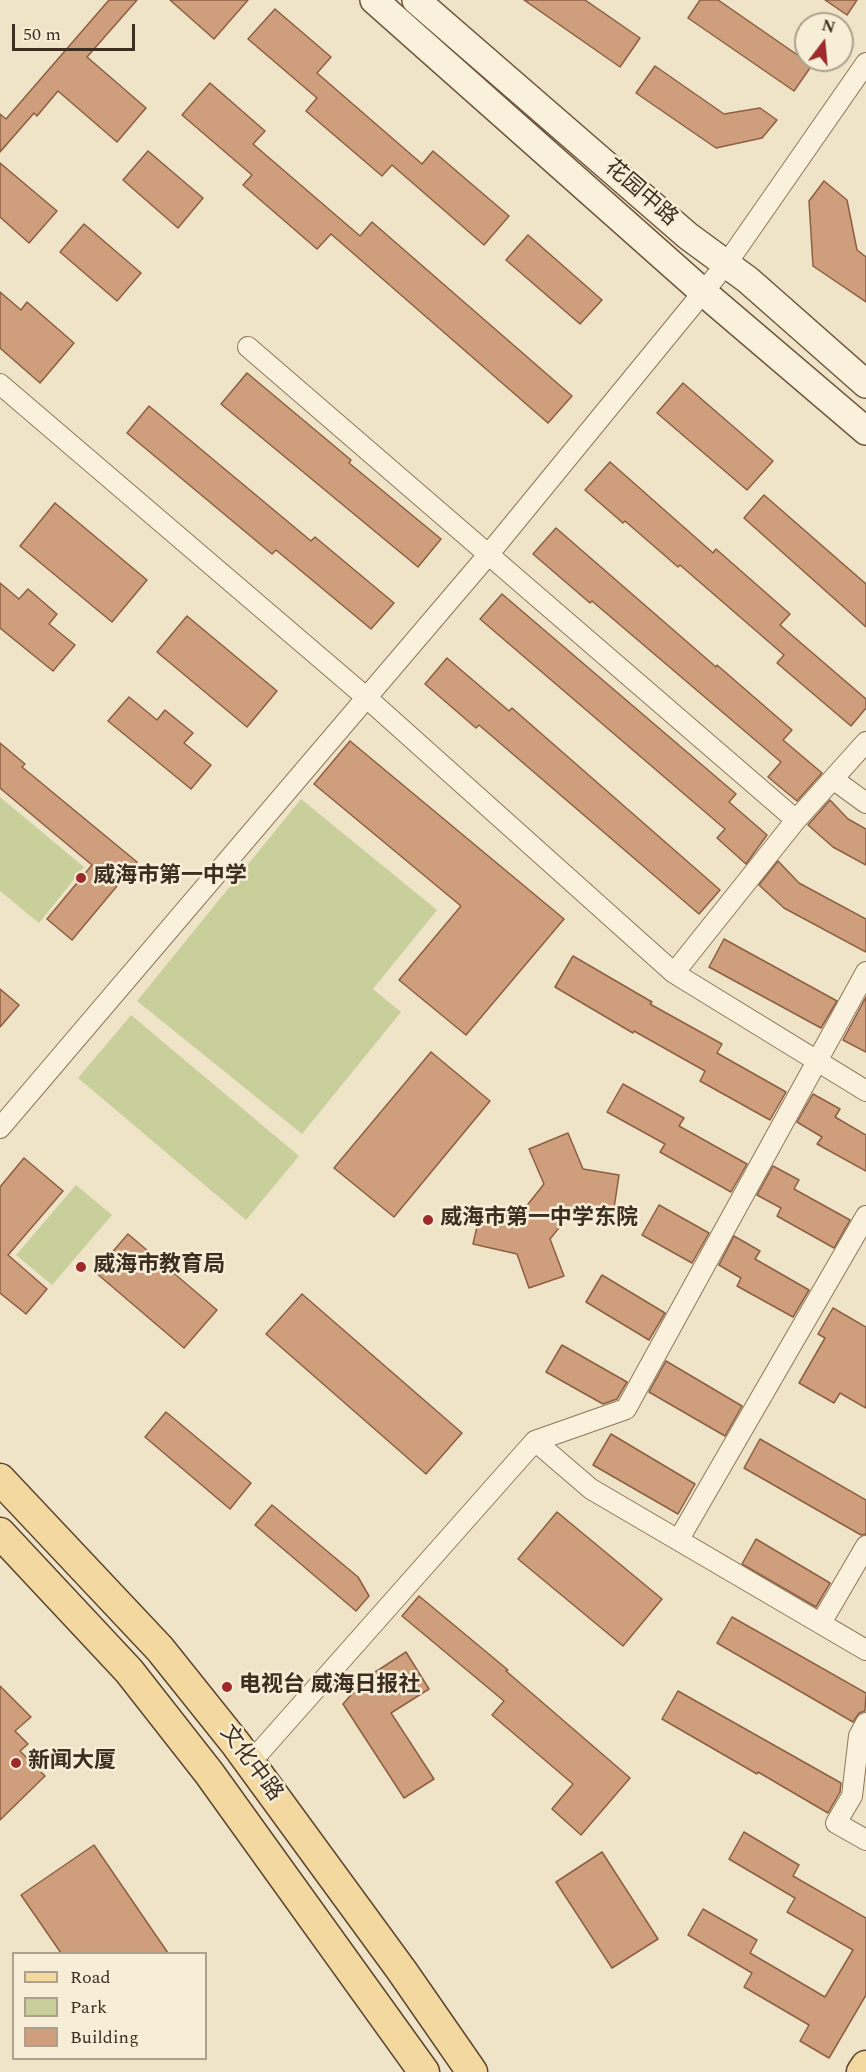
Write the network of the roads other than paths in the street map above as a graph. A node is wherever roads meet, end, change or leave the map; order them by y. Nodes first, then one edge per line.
1 (374, 0) edge
2 (416, 0) edge
3 (866, 63) edge
4 (727, 263) junction
5 (703, 292) junction
6 (248, 347) dead end
7 (0, 384) edge
8 (866, 384) edge
9 (866, 431) edge
10 (488, 555) junction
11 (367, 698) junction
12 (866, 742) edge
13 (833, 779) junction
14 (866, 803) edge
15 (796, 820) junction
16 (866, 972) edge
17 (674, 973) junction
18 (816, 1060) junction
19 (866, 1091) edge
20 (0, 1128) edge
21 (866, 1215) edge
22 (535, 1442) junction
23 (0, 1479) edge
24 (0, 1533) edge
25 (679, 1539) junction
26 (866, 1546) edge
27 (821, 1623) junction
28 (866, 1650) edge
29 (866, 1723) edge
30 (250, 1763) junction
31 (866, 1840) edge
32 (866, 2066) edge
33 (424, 2072) edge
34 (472, 2072) edge
35 (862, 2072) edge

1 - 5 main road
2 - 4 main road, 花园中路
3 - 4 street
4 - 5 street
4 - 8 main road, 花园中路
5 - 9 main road
5 - 10 street
6 - 10 street
7 - 11 street
10 - 11 street
10 - 15 street
11 - 17 street
11 - 20 street
12 - 13 street
13 - 14 street
13 - 15 street
15 - 17 street
16 - 18 street
17 - 18 street
18 - 19 street
18 - 22 street
21 - 25 street
22 - 25 street
22 - 30 street
23 - 30 main road, 文化中路
24 - 33 main road, 文化中路
25 - 27 street
26 - 27 street
27 - 28 street
29 - 31 street
30 - 34 main road, 文化中路
32 - 35 main road

